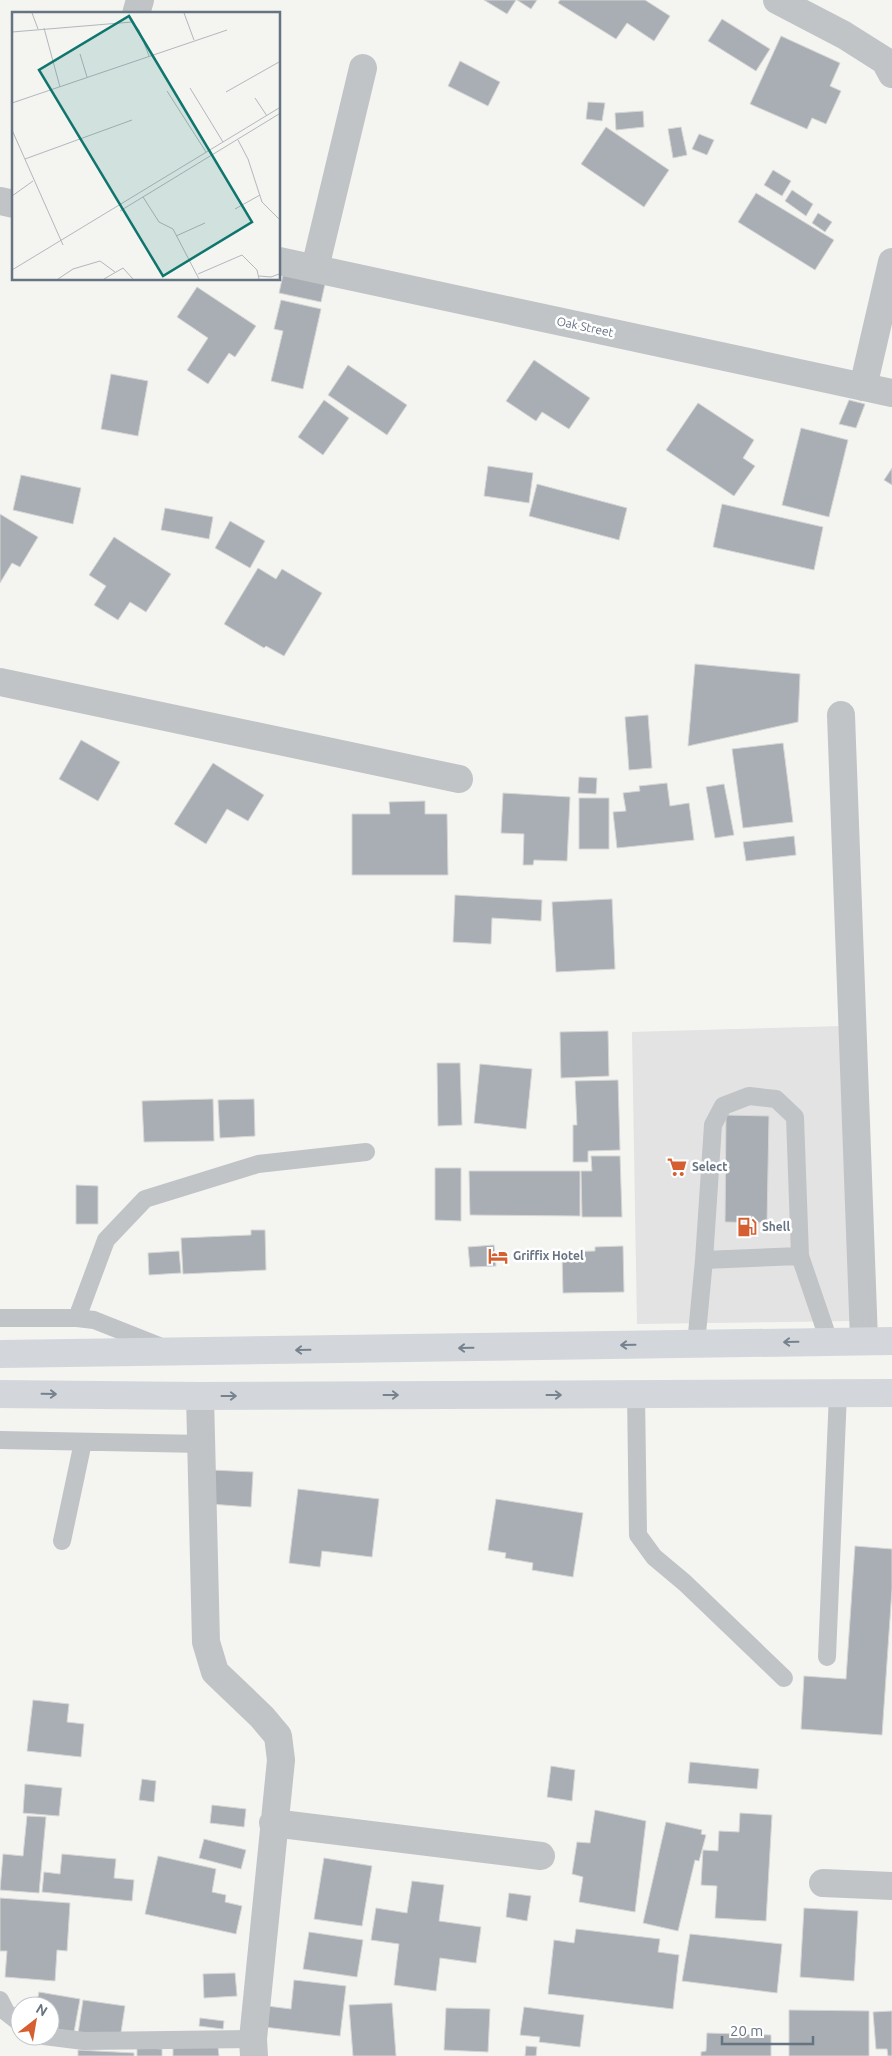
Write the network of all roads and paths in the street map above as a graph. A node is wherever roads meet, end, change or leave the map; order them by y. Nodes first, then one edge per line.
1 (777, 0) edge
2 (363, 68) dead end
3 (892, 74) edge
4 (280, 261) edge
5 (892, 262) edge
6 (315, 268) junction
7 (864, 387) junction
8 (892, 393) edge
9 (0, 682) edge
10 (842, 715) dead end
11 (459, 779) dead end
12 (366, 1152) dead end
13 (800, 1256) junction
14 (704, 1260) junction
15 (0, 1318) edge
16 (77, 1318) junction
17 (864, 1340) junction
18 (829, 1341) junction
19 (892, 1341) edge
20 (696, 1344) junction
21 (173, 1351) junction
22 (0, 1354) edge
23 (838, 1393) junction
24 (892, 1393) edge
25 (0, 1394) edge
26 (636, 1394) junction
27 (200, 1396) junction
28 (0, 1440) edge
29 (83, 1442) junction
30 (202, 1444) junction
31 (62, 1541) dead end
32 (826, 1658) dead end
33 (784, 1678) dead end
34 (273, 1822) junction
35 (541, 1856) dead end
36 (823, 1884) dead end
37 (892, 1886) edge
38 (0, 2000) edge
39 (10, 2015) edge
40 (60, 2038) edge
41 (253, 2047) edge

1 - 3 street
2 - 6 street
4 - 6 street, Oak Street
5 - 7 street
6 - 7 street, Oak Street
7 - 8 street, Oak Street
9 - 11 street
10 - 17 street
12 - 16 lane
13 - 14 lane
13 - 14 lane
13 - 18 lane
14 - 20 lane
15 - 16 lane
16 - 21 lane
17 - 18 main road
17 - 19 main road
18 -> 20 main road
20 -> 21 main road
21 - 22 main road
23 - 24 main road
23 - 26 main road
23 - 32 lane
25 -> 27 main road
27 -> 26 main road
26 - 33 lane
27 - 30 street
28 - 29 lane
29 - 30 lane
29 - 31 lane
30 - 34 street
34 - 35 street
34 - 41 street
36 - 37 street
38 - 39 lane
40 - 41 lane

